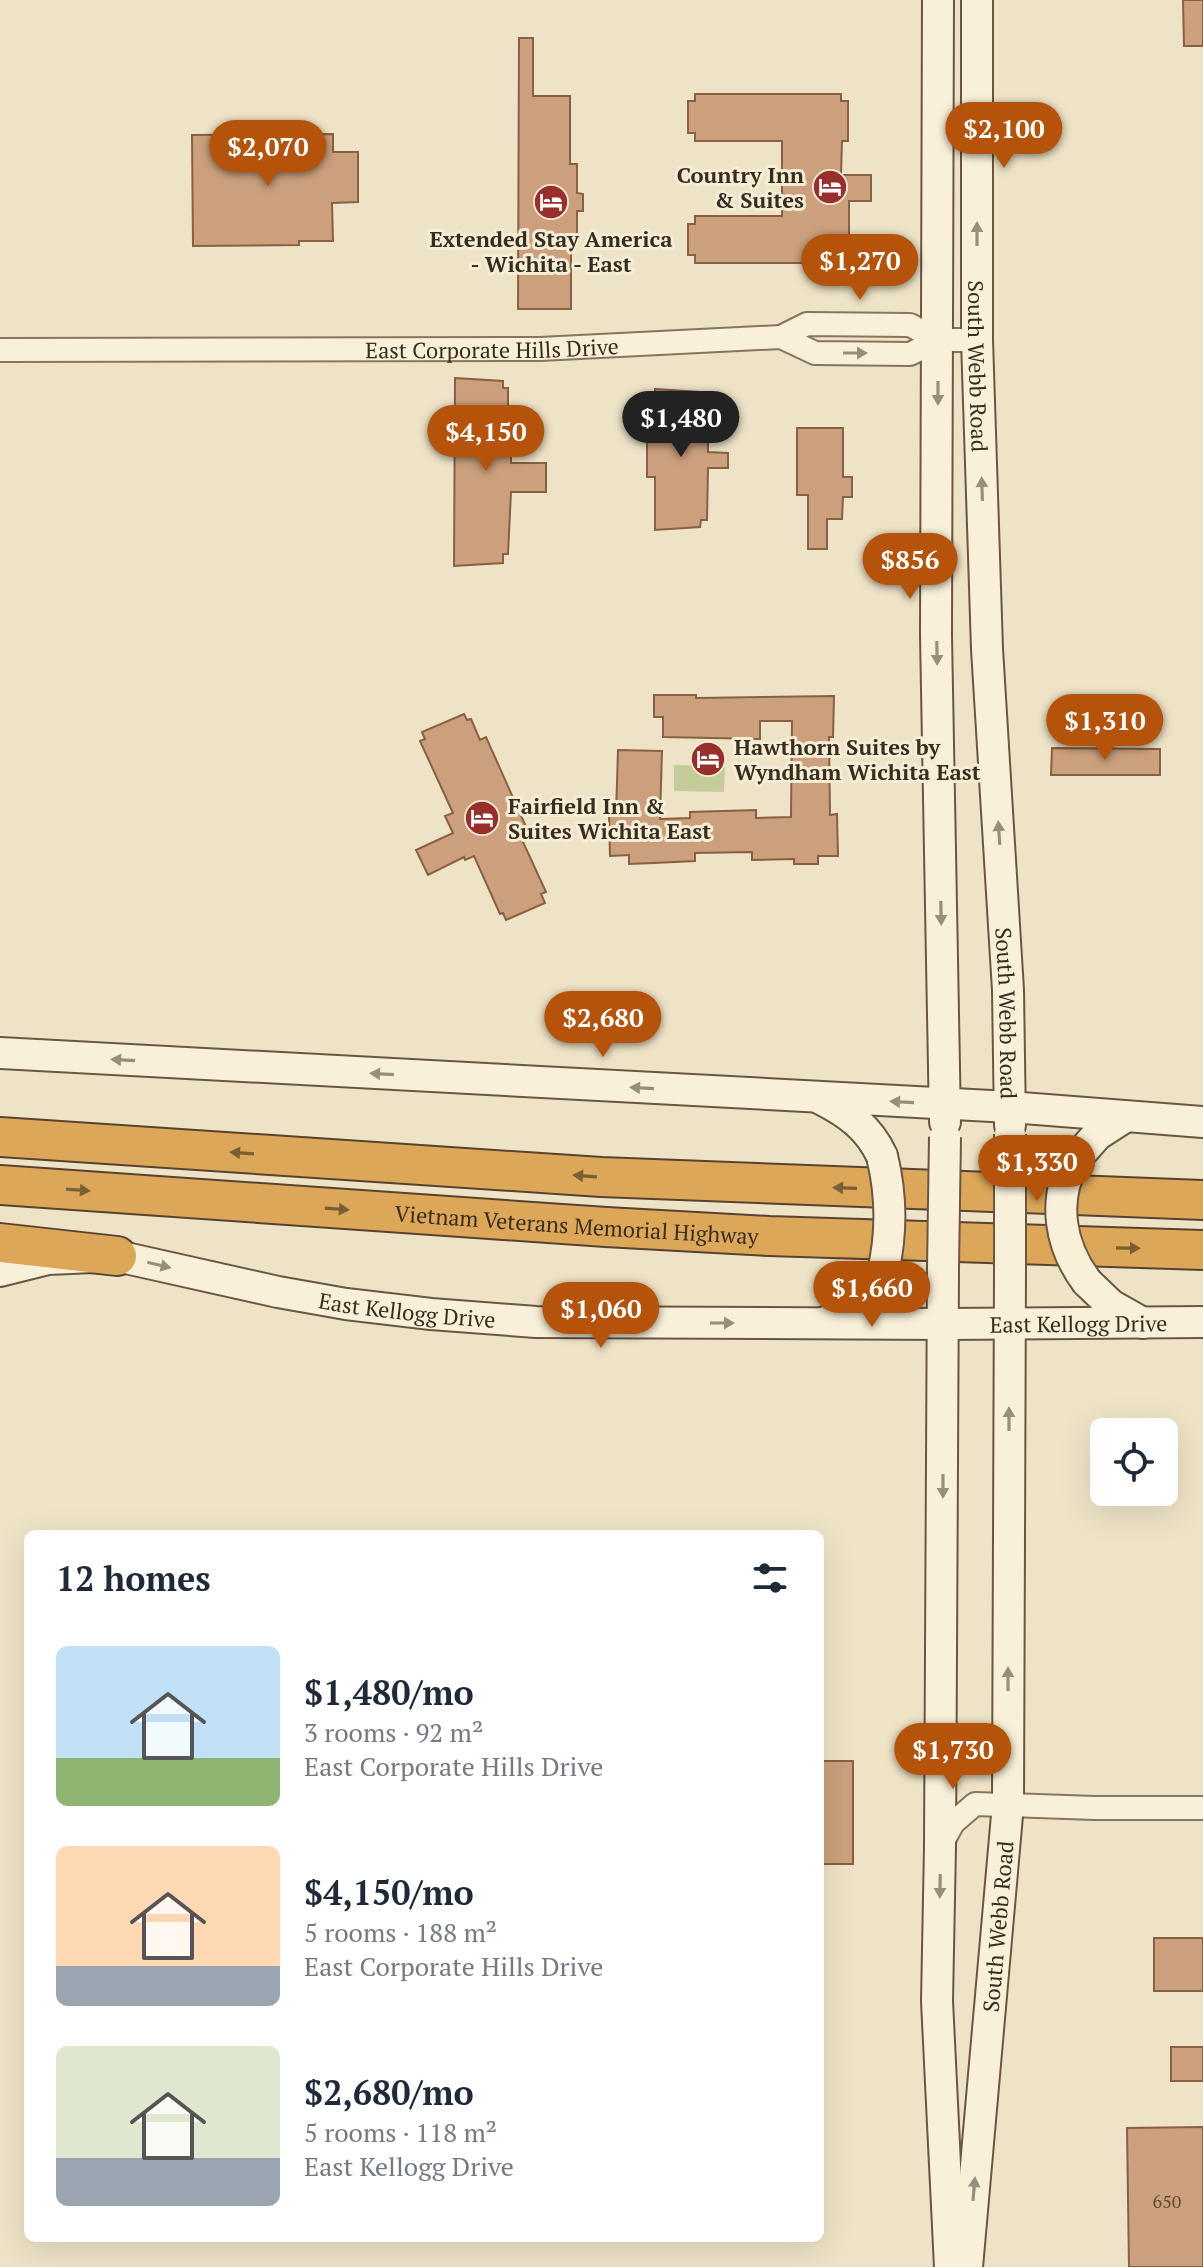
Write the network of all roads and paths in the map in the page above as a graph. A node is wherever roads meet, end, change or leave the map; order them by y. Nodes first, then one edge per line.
1 (938, 0) edge
2 (977, 0) edge
3 (938, 340) junction
4 (977, 340) junction
5 (0, 350) edge
6 (0, 1053) edge
7 (818, 1097) junction
8 (944, 1105) junction
9 (1125, 1117) junction
10 (1010, 1121) junction
11 (1203, 1122) edge
12 (0, 1137) edge
13 (0, 1185) edge
14 (1203, 1200) edge
15 (0, 1243) edge
16 (1203, 1250) edge
17 (117, 1256) junction
18 (0, 1271) edge
19 (1203, 1322) edge
20 (1143, 1323) junction
21 (819, 1324) junction
22 (943, 1324) junction
23 (1010, 1324) junction
24 (1008, 1804) junction
25 (1203, 1808) edge
26 (940, 1846) junction
27 (950, 2267) edge
28 (967, 2267) edge

1 - 3 main road, South Webb Road
4 -> 2 main road, South Webb Road
3 - 4 street, East Corporate Hills Drive
3 - 5 street, East Corporate Hills Drive
3 -> 8 main road, South Webb Road
10 -> 4 main road, South Webb Road
7 -> 6 main road
8 -> 7 main road
7 - 21 main road, bridge
8 - 10 main road
8 - 22 main road, South Webb Road, bridge
9 - 10 main road
9 - 11 main road
9 - 20 main road, bridge
10 - 23 main road, South Webb Road, bridge
14 -> 12 highway
13 -> 16 highway, Vietnam Veterans Memorial Highway
15 - 17 highway
17 - 18 main road, East Kellogg Drive
17 -> 21 main road, East Kellogg Drive
19 - 20 main road, East Kellogg Drive
20 - 23 main road, East Kellogg Drive
21 - 22 main road, East Kellogg Drive
22 - 23 main road, East Kellogg Drive
22 -> 26 main road, South Webb Road
24 -> 23 main road, South Webb Road
24 - 25 street
24 - 26 street
28 -> 24 main road, South Webb Road
26 -> 27 main road, South Webb Road

